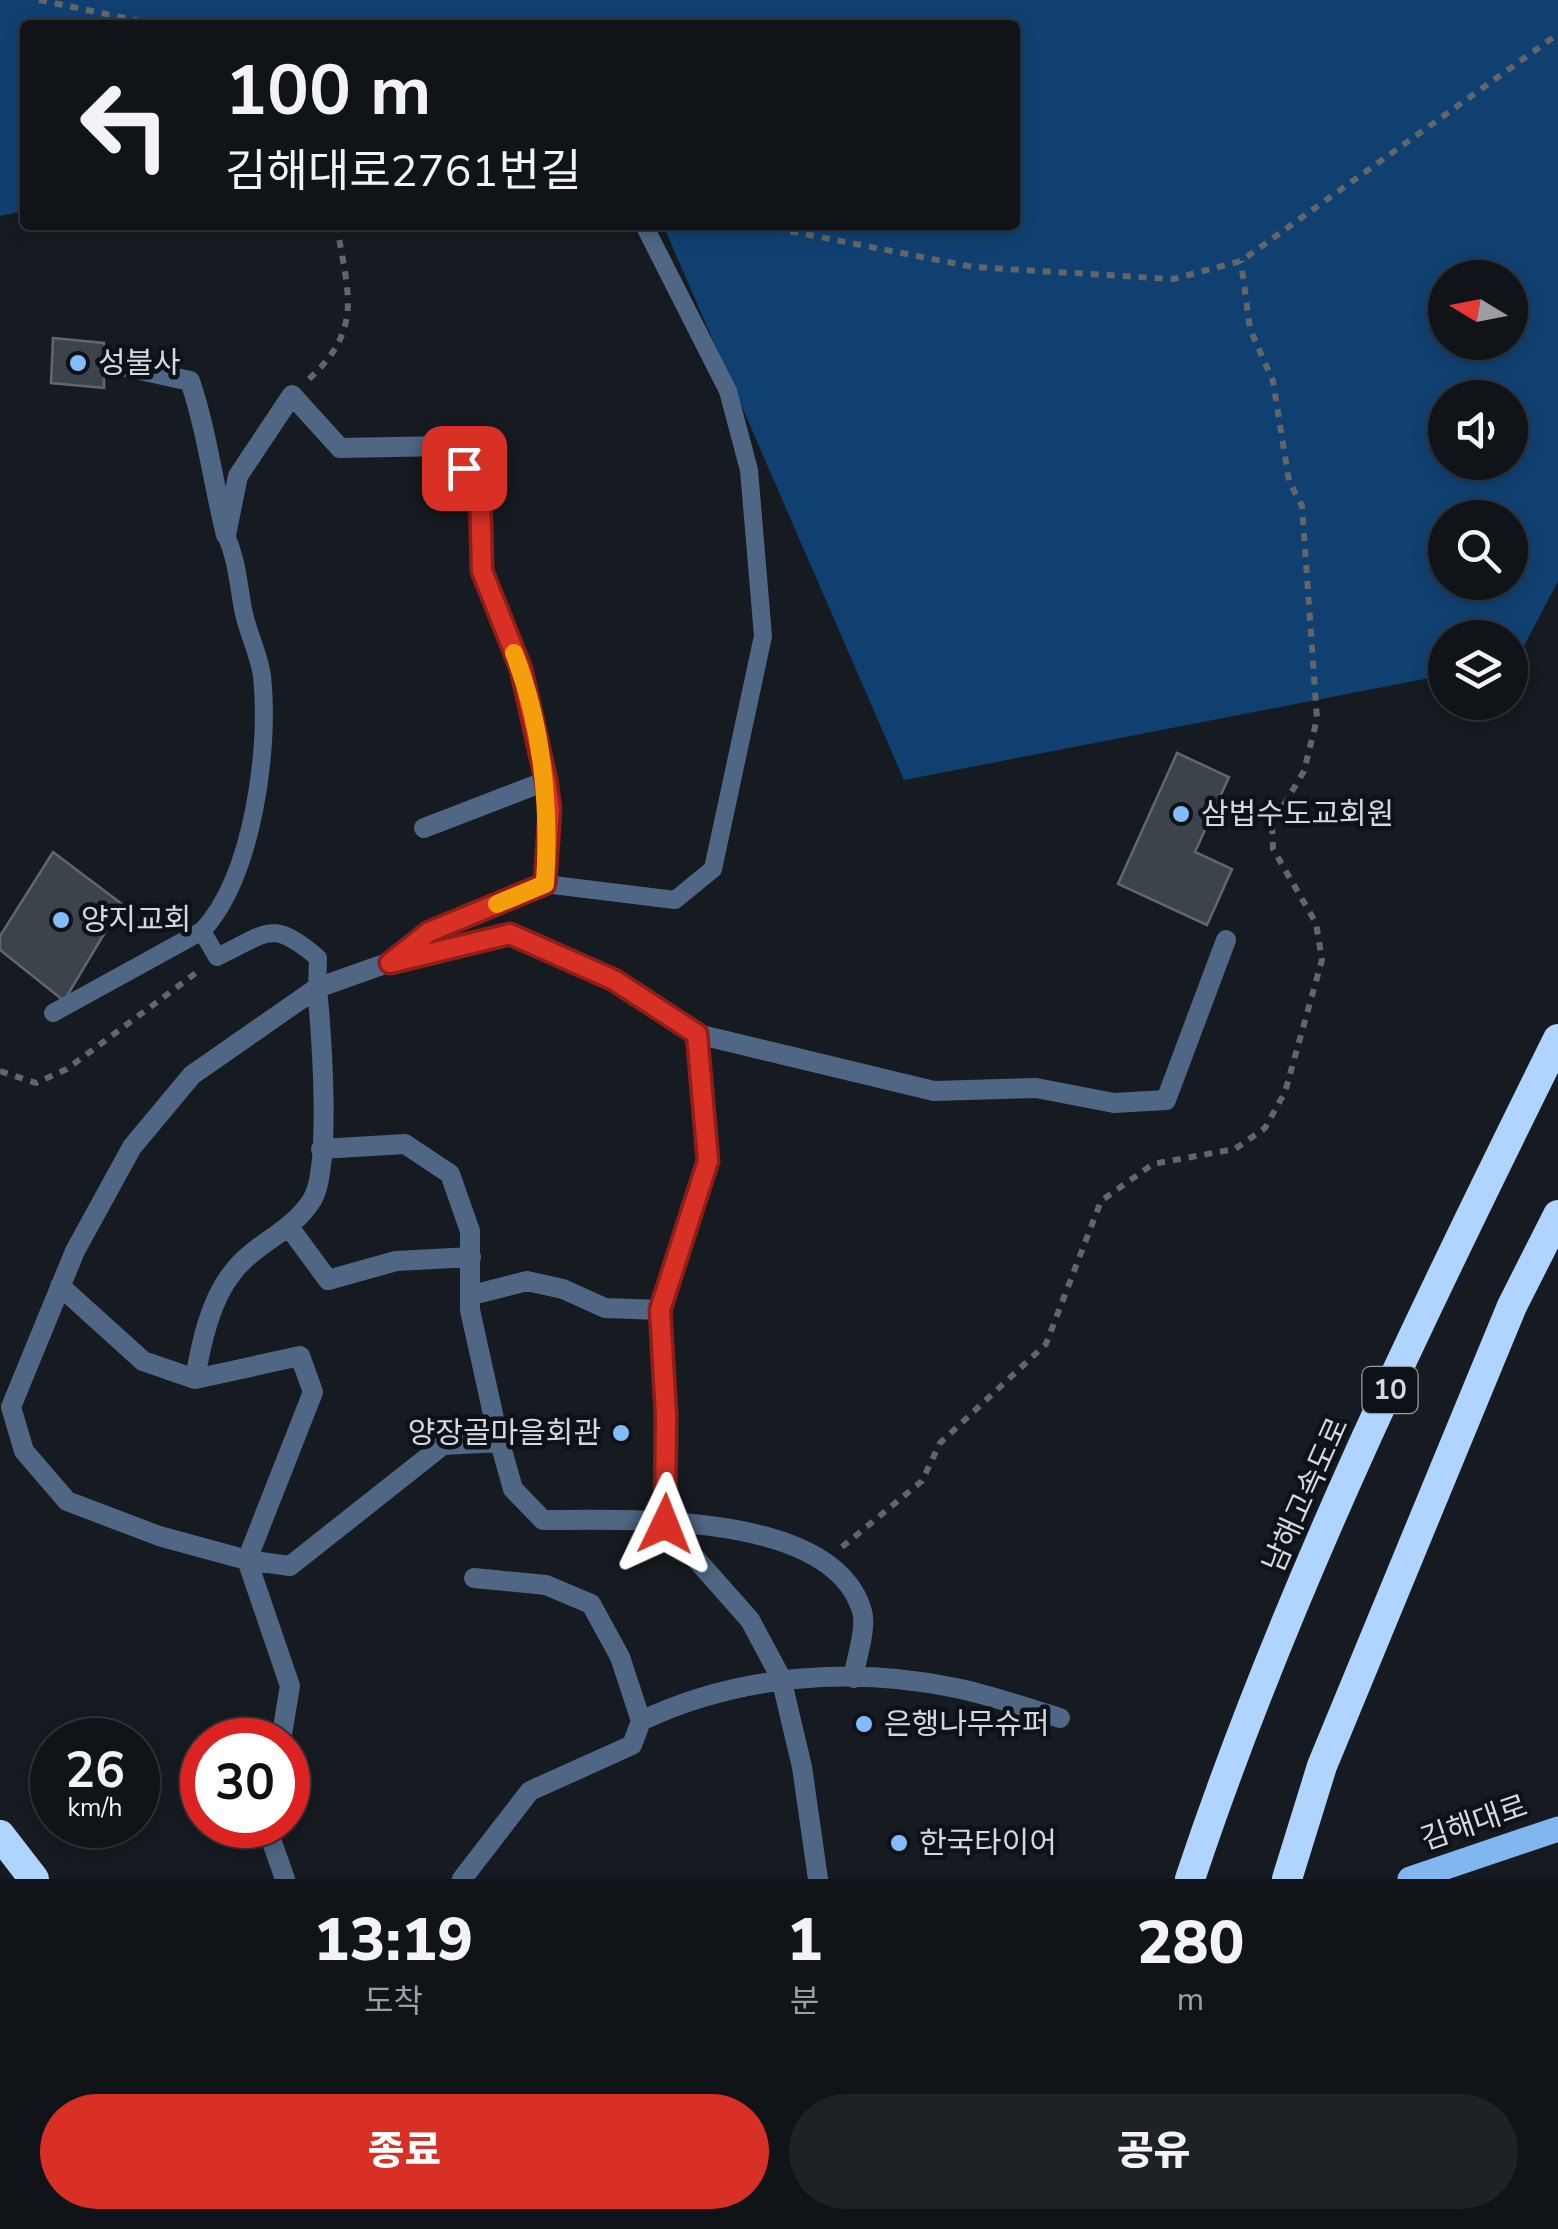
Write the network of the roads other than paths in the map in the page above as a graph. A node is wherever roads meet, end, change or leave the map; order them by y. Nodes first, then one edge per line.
1 (647, 230) edge
2 (108, 364) dead end
3 (226, 535) junction
4 (546, 780) junction
5 (424, 828) dead end
6 (545, 884) junction
7 (202, 931) junction
8 (1226, 940) dead end
9 (390, 963) junction
10 (317, 988) junction
11 (53, 1014) dead end
12 (697, 1034) junction
13 (1558, 1040) edge
14 (321, 1149) junction
15 (1558, 1215) edge
16 (289, 1227) junction
17 (471, 1258) junction
18 (60, 1286) junction
19 (472, 1295) junction
20 (660, 1310) junction
21 (195, 1379) junction
22 (8, 1429) edge
23 (500, 1442) junction
24 (665, 1524) junction
25 (247, 1560) junction
26 (474, 1578) dead end
27 (781, 1678) junction
28 (853, 1678) junction
29 (285, 1718) edge
30 (1060, 1718) dead end
31 (642, 1721) junction
32 (1558, 1829) edge
33 (6, 1843) edge
34 (274, 1848) edge
35 (34, 1879) edge
36 (285, 1879) edge
37 (462, 1879) edge
38 (818, 1879) edge
39 (1190, 1879) edge
40 (1287, 1879) edge
41 (1410, 1879) edge

1 - 6 lane
2 - 3 street
3 - 4 street
3 - 7 lane
4 - 5 street
4 - 6 street
6 - 9 street
7 - 10 lane
7 - 11 lane
8 - 12 street
9 - 10 street
9 - 12 street
10 - 14 street
10 - 18 street
12 - 20 street
13 - 39 highway, 남해고속도로 / 10
14 - 16 street
14 - 17 street
15 - 40 highway
16 - 17 street
16 - 21 street
17 - 19 street
18 - 21 street
18 - 22 street
19 - 20 street
19 - 23 street
20 - 24 street
21 - 25 street
22 - 25 street
23 - 24 street
23 - 25 street
24 - 27 street
24 - 28 street
25 - 29 street
26 - 31 street
27 - 28 street
27 - 31 street
27 - 38 street
28 - 30 street
31 - 37 street
32 - 41 main road, 김해대로
33 - 35 highway
34 - 36 street

